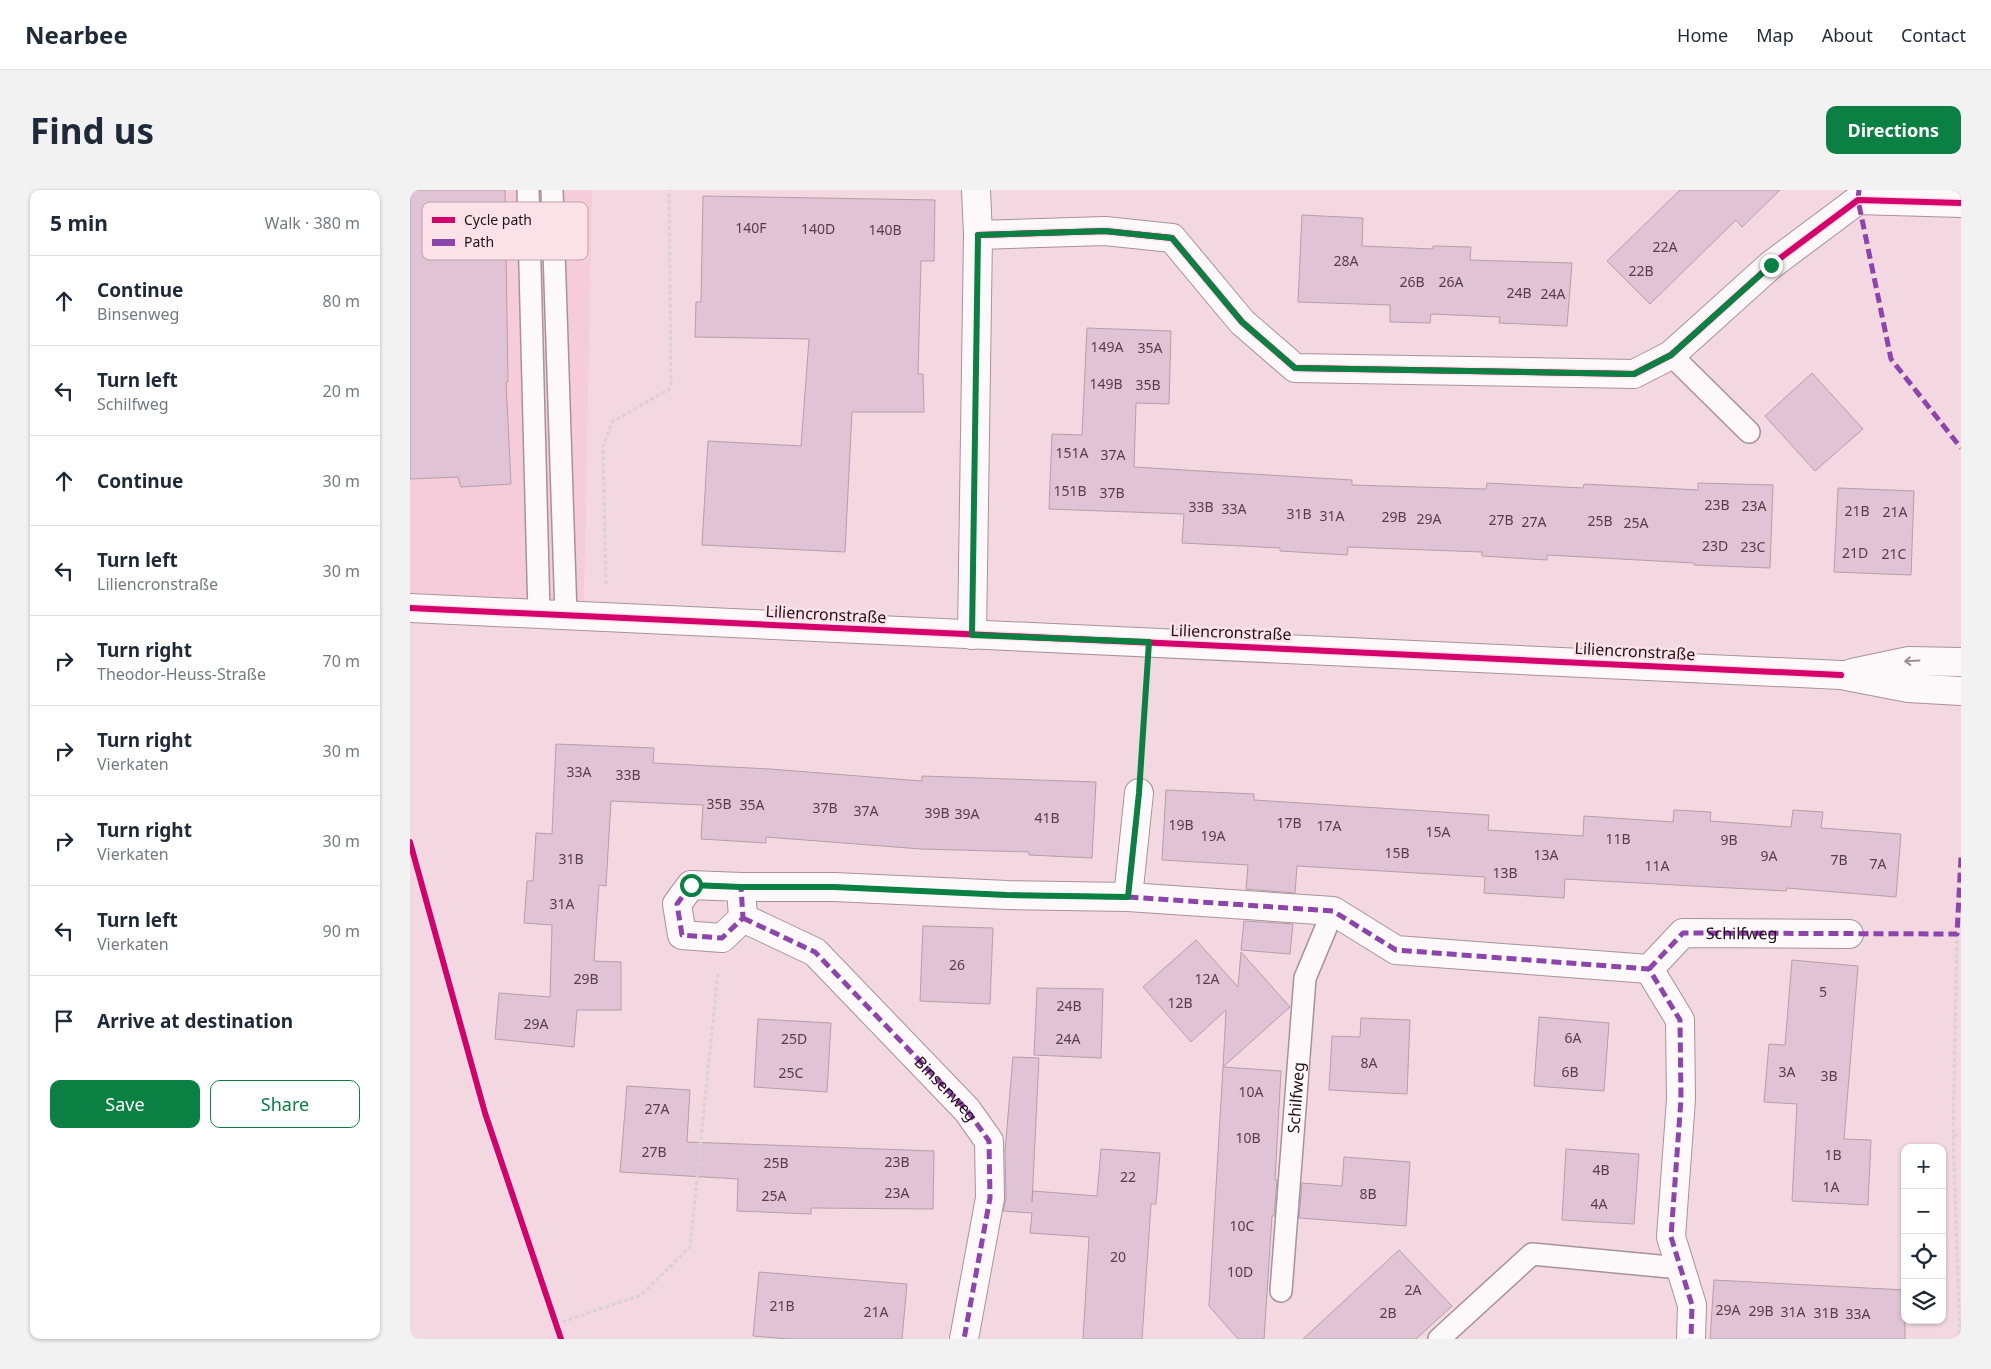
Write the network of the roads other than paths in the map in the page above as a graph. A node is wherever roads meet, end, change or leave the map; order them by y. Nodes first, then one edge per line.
1 (976, 190) edge
2 (1961, 203) edge
3 (978, 235) junction
4 (530, 260) edge
5 (554, 260) edge
6 (1671, 355) junction
7 (1749, 432) dead end
8 (410, 608) edge
9 (539, 614) junction
10 (566, 615) junction
11 (972, 635) junction
12 (1961, 662) edge
13 (1841, 675) junction
14 (1961, 691) edge
15 (1139, 793) road end
16 (741, 887) junction
17 (1128, 897) junction
18 (1333, 911) junction
19 (743, 918) junction
20 (1849, 934) dead end
21 (1649, 969) junction
22 (1680, 1268) junction
23 (1282, 1291) dead end
24 (964, 1339) edge
25 (1439, 1339) edge
26 (1692, 1339) edge

1 - 3 street
2 - 6 street
3 - 6 street
3 - 11 street
4 - 9 lane
5 - 10 lane
6 - 7 lane
8 - 9 street, Liliencronstraße
9 - 10 street, Liliencronstraße
10 - 11 street, Liliencronstraße
11 - 13 street, Liliencronstraße
12 -> 13 street, Liliencronstraße
13 - 14 street, Liliencronstraße
15 - 17 street
16 - 17 street
16 - 19 street
16 - 19 street
17 - 18 street
18 - 21 street
18 - 23 lane, Schilfweg
19 - 24 street, Binsenweg
20 - 21 street, Schilfweg
21 - 22 street
22 - 25 lane
22 - 26 street

